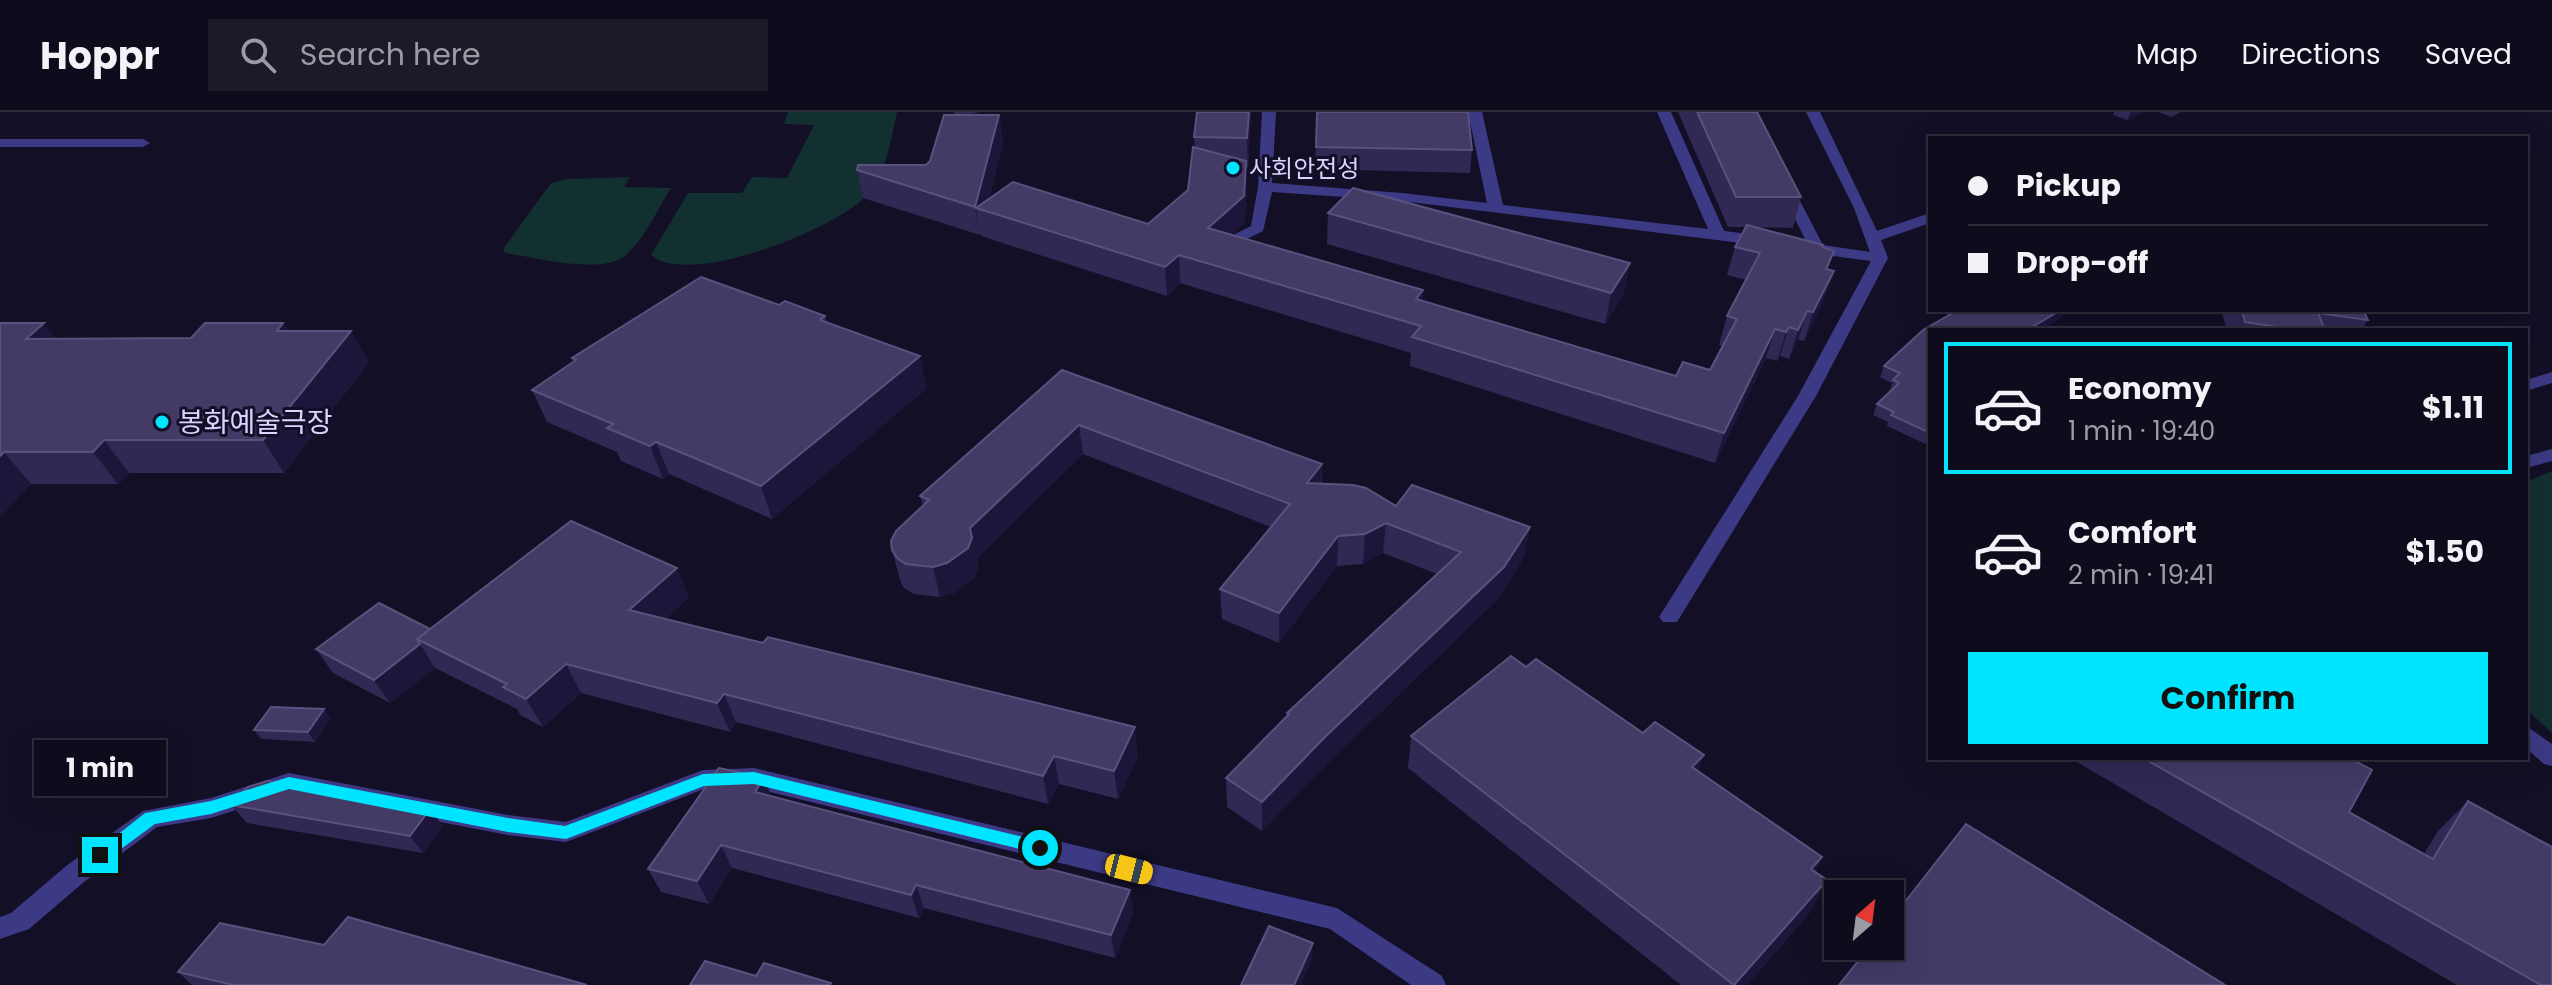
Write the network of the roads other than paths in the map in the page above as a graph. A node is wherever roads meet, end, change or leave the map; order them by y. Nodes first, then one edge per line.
1 (1269, 112) edge
2 (1475, 112) edge
3 (1664, 112) edge
4 (1813, 112) edge
5 (0, 143) edge
6 (143, 143) dead end
7 (1776, 167) edge
8 (1265, 187) junction
9 (1496, 208) junction
10 (1928, 219) edge
11 (1717, 233) junction
12 (1240, 237) edge
13 (1872, 238) junction
14 (1818, 249) junction
15 (1880, 258) junction
16 (2552, 377) edge
17 (2528, 385) edge
18 (2552, 455) edge
19 (2528, 461) edge
20 (1670, 617) dead end
21 (2528, 737) edge
22 (2552, 757) edge
23 (0, 928) edge
24 (1433, 985) edge

1 - 8 street
2 - 9 street
3 - 11 street
4 - 13 street
5 - 6 street
7 - 14 street
8 - 9 street
8 - 12 street
9 - 11 street
10 - 13 street
11 - 14 street
13 - 15 street
14 - 15 street
15 - 20 street
16 - 17 street
18 - 19 street
21 - 22 street
23 - 24 street

